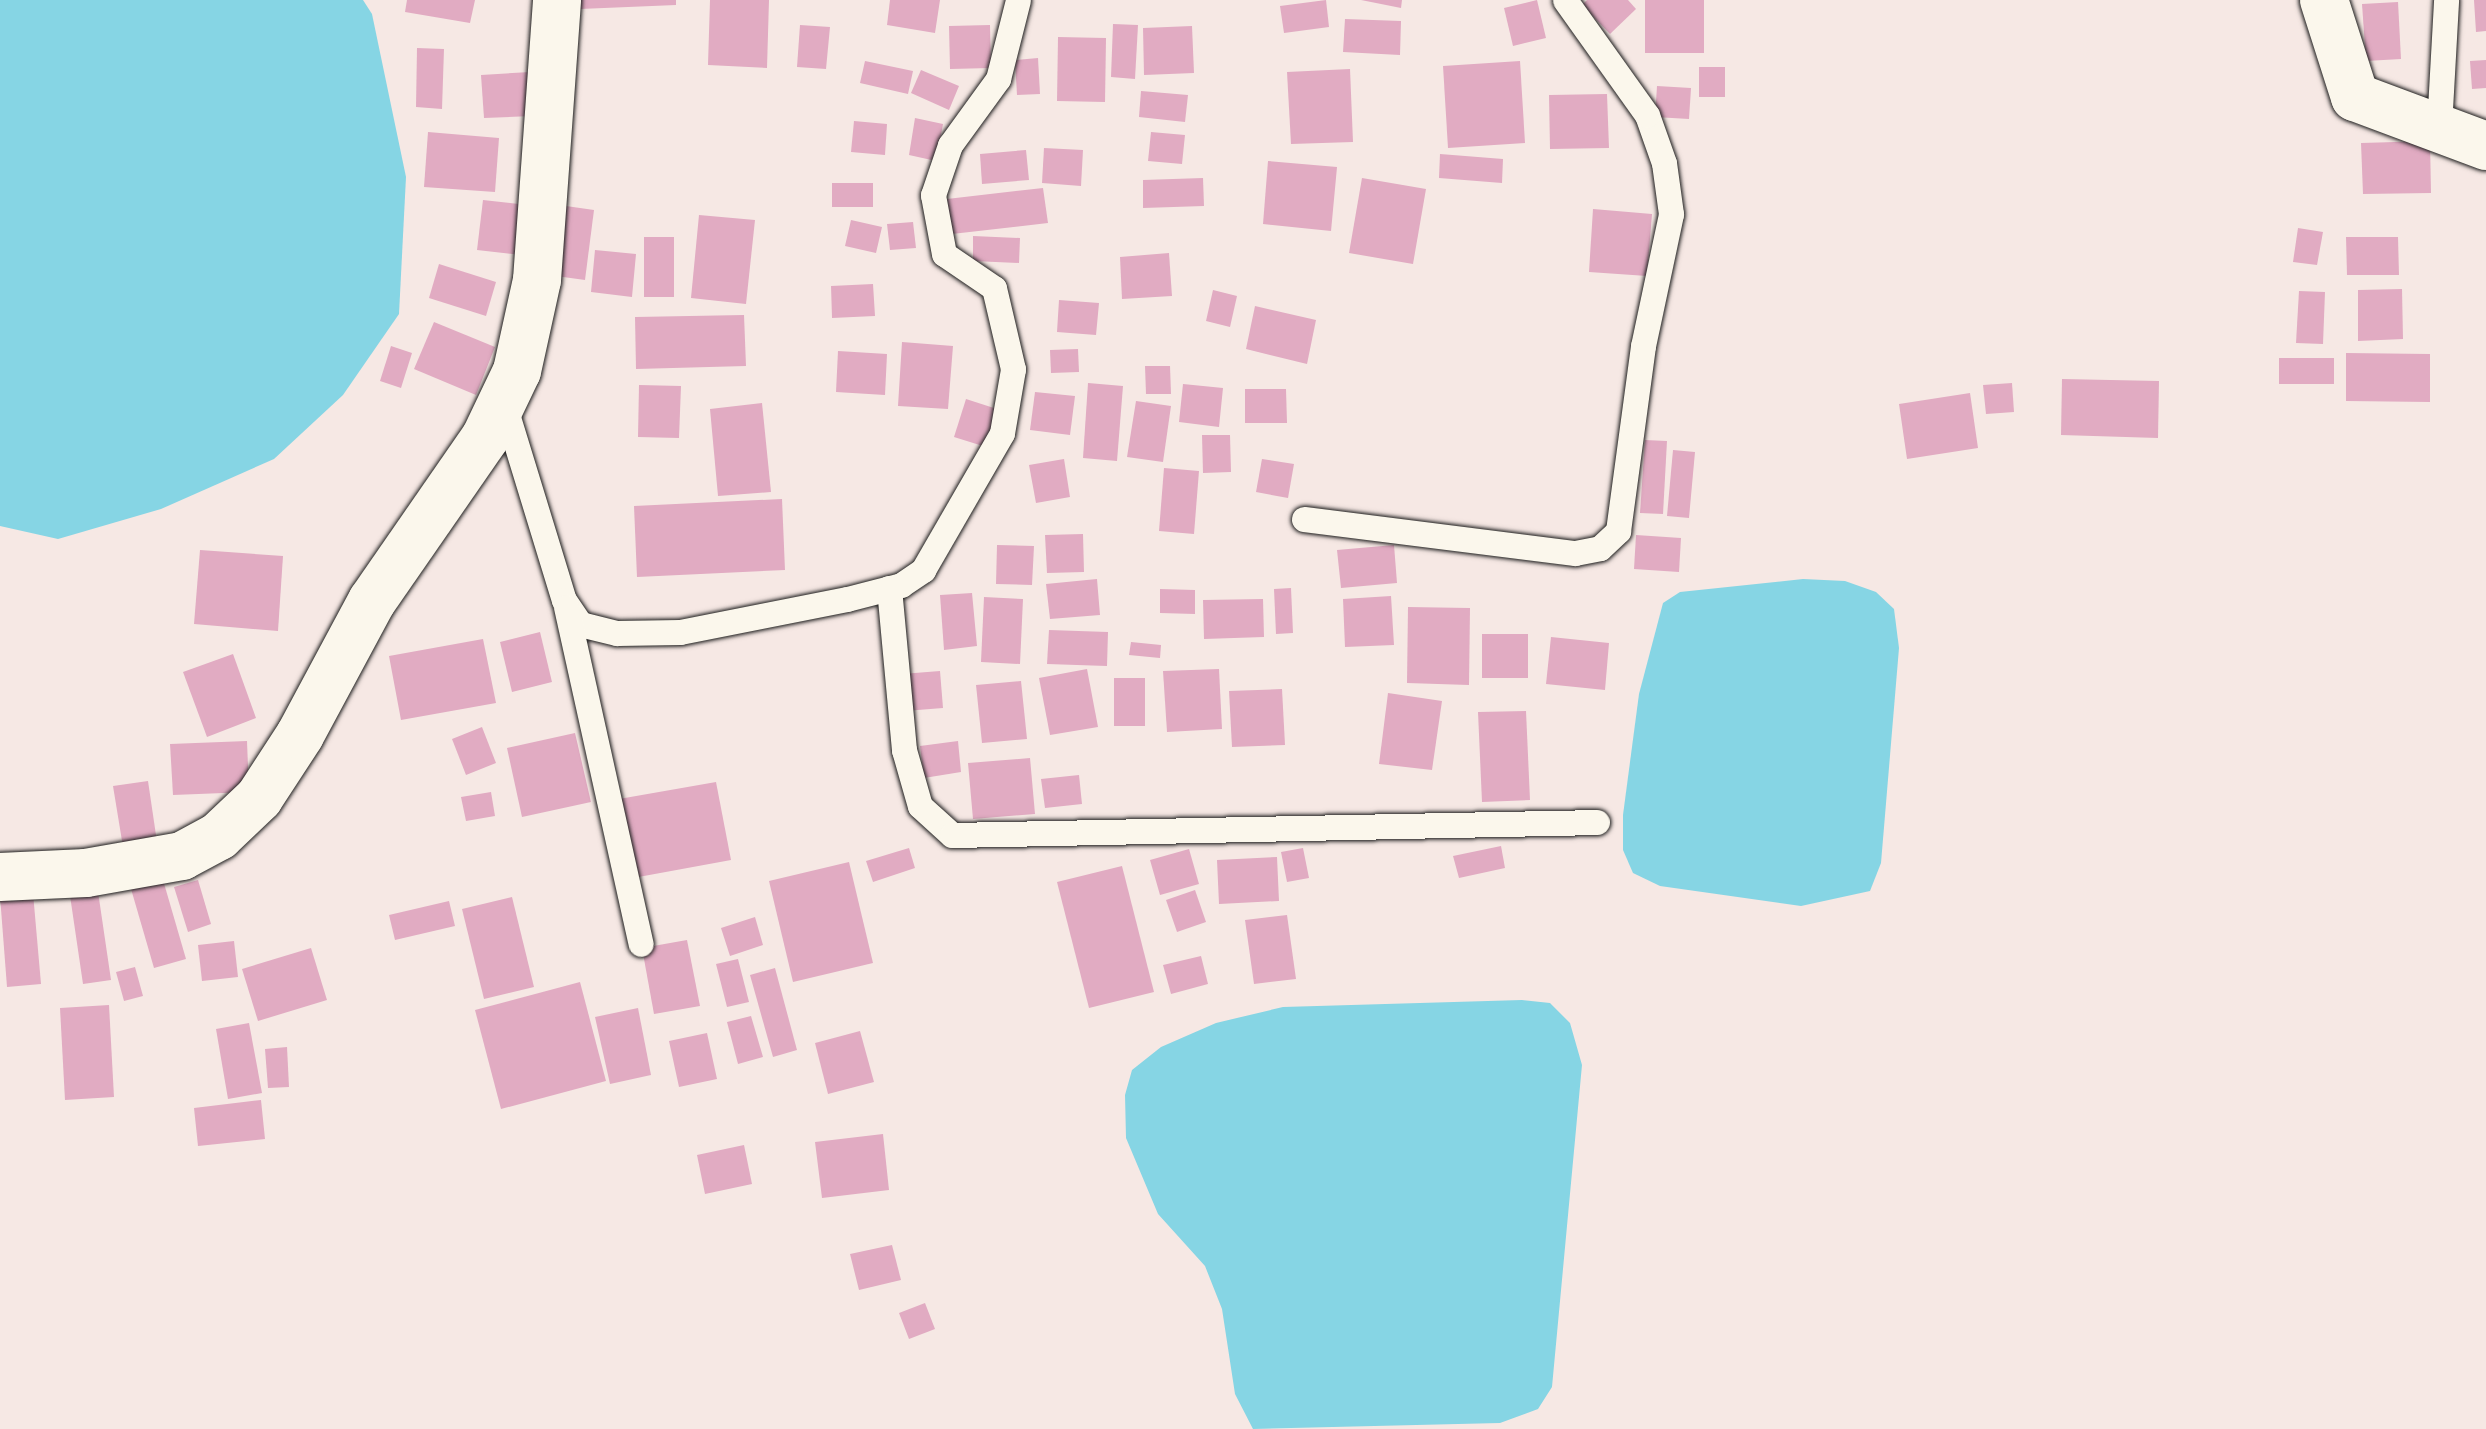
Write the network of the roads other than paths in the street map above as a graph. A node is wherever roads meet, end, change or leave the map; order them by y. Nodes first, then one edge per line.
1 (557, 0) edge
2 (1018, 0) edge
3 (1565, 0) edge
4 (2324, 0) edge
5 (2446, 0) edge
6 (2439, 127) junction
7 (2486, 146) edge
8 (503, 401) junction
9 (1304, 519) dead end
10 (889, 588) junction
11 (564, 600) junction
12 (1597, 822) dead end
13 (0, 876) edge
14 (641, 944) dead end

1 - 8 street
2 - 10 lane
3 - 9 lane
4 - 6 street
5 - 6 lane
6 - 7 street
8 - 11 lane
8 - 13 street
10 - 11 lane
10 - 12 lane
11 - 14 lane

